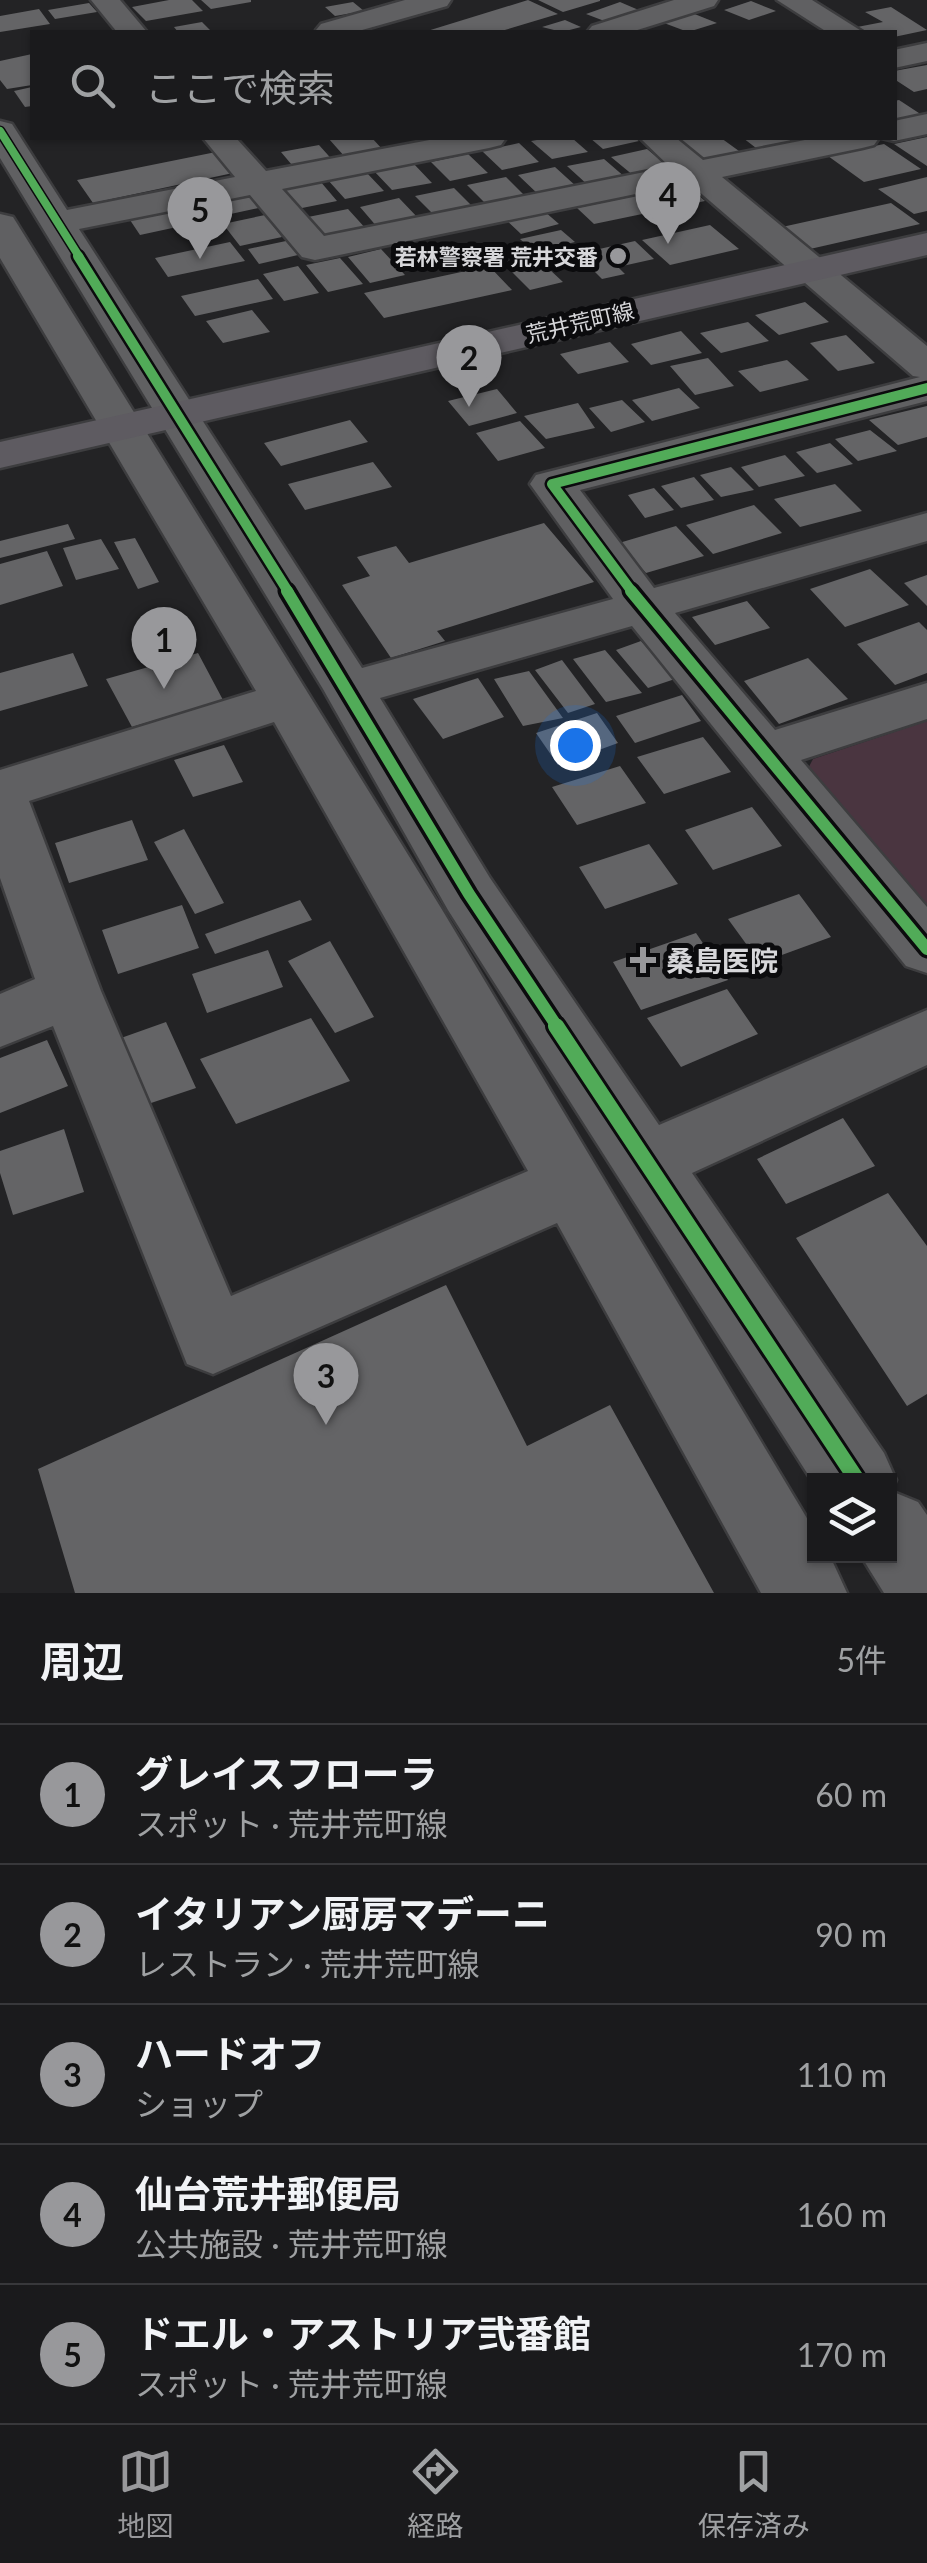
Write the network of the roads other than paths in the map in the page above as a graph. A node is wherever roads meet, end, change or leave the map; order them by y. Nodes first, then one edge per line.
1 (105, 0) edge
2 (436, 0) edge
3 (704, 0) edge
4 (833, 0) edge
5 (797, 3) edge
6 (309, 10) dead end
7 (130, 30) edge
8 (331, 30) edge
9 (335, 30) edge
10 (608, 30) edge
11 (844, 30) edge
12 (927, 52) edge
13 (897, 57) edge
14 (927, 124) edge
15 (897, 130) edge
16 (0, 131) edge
17 (221, 140) edge
18 (464, 140) edge
19 (659, 140) edge
20 (852, 140) edge
21 (698, 171) junction
22 (258, 185) junction
23 (59, 222) junction
24 (1, 228) edge
25 (927, 244) edge
26 (811, 270) junction
27 (927, 367) edge
28 (927, 388) edge
29 (176, 416) junction
30 (118, 429) junction
31 (0, 455) edge
32 (927, 527) edge
33 (644, 608) junction
34 (349, 690) junction
35 (286, 700) junction
36 (927, 700) edge
37 (767, 752) junction
38 (0, 790) edge
39 (0, 798) edge
40 (927, 948) edge
41 (70, 991) junction
42 (0, 1020) edge
43 (927, 1036) edge
44 (648, 1161) junction
45 (572, 1184) junction
46 (852, 1473) edge
47 (897, 1541) edge
48 (927, 1587) edge
49 (806, 1593) edge

1 - 7 street
2 - 9 street
3 - 10 street
4 - 5 street
5 - 11 street
6 - 8 street
12 - 13 street
14 - 15 street
16 - 23 street
17 - 22 street
18 - 22 street
19 - 21 street
20 - 21 street
21 - 22 street
21 - 26 street
22 - 23 street
23 - 29 street
24 - 30 street
25 - 26 main road, 荒井荒町線
26 - 27 street
26 - 29 main road, 荒井荒町線
28 - 33 street
29 - 30 main road, 荒井荒町線
29 - 34 street
30 - 31 main road, 荒井荒町線
30 - 35 street
32 - 33 street
33 - 34 street
33 - 37 street
34 - 44 street
35 - 38 street
35 - 45 street
36 - 37 street
37 - 40 street
39 - 41 street
41 - 42 street
41 - 45 street
43 - 44 street
44 - 46 street
45 - 49 street
47 - 48 street

